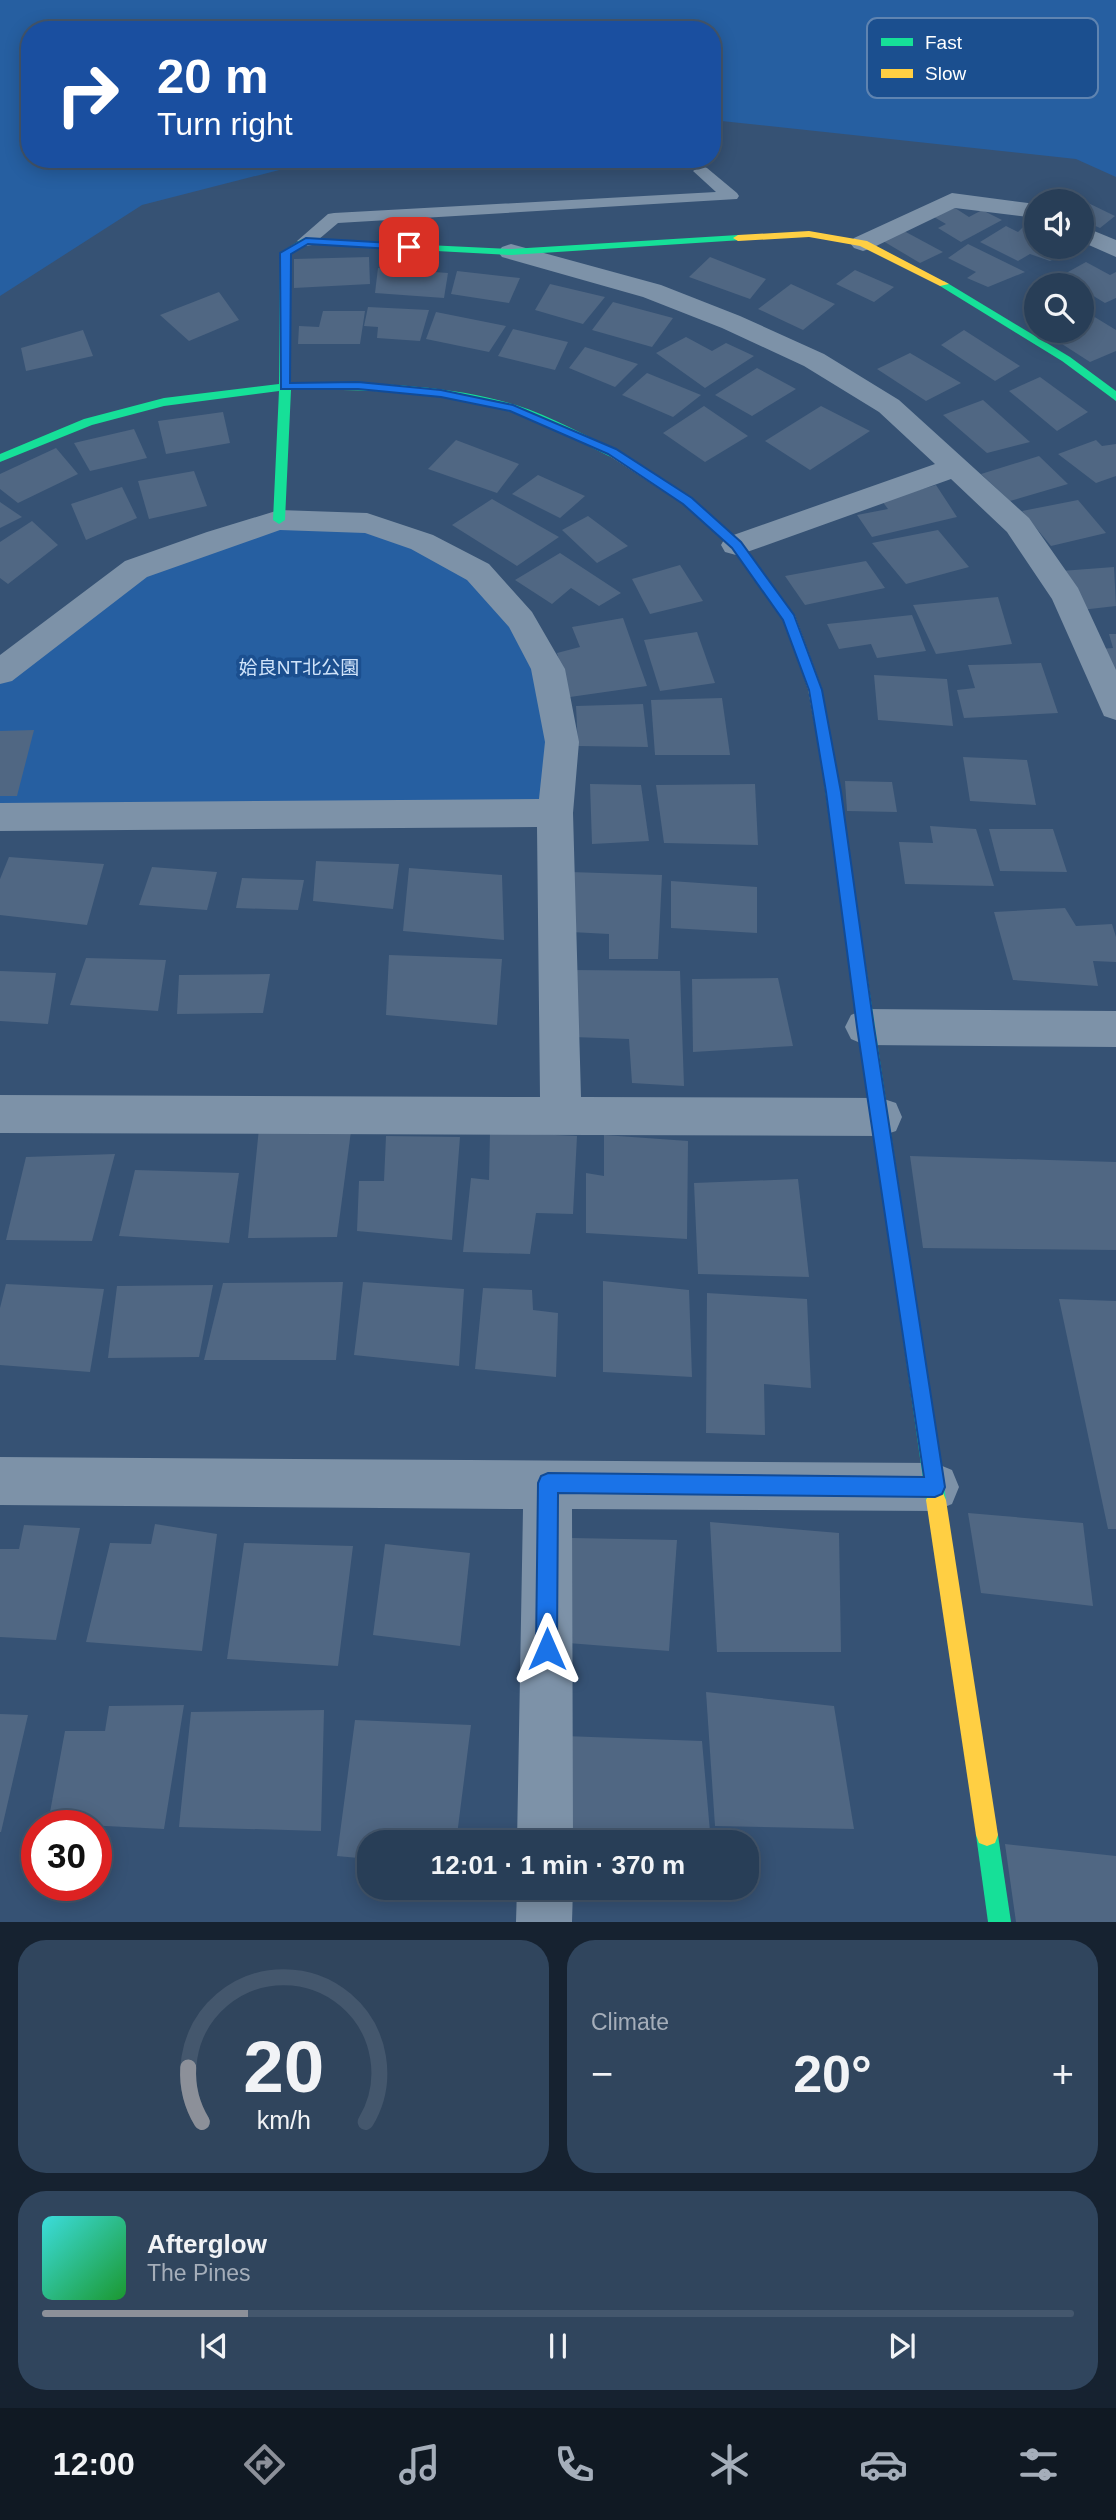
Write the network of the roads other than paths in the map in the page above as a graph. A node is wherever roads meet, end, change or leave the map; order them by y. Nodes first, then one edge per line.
1 (701, 171) dead end
2 (1024, 209) edge
3 (1094, 239) edge
4 (306, 241) junction
5 (863, 243) junction
6 (1116, 249) edge
7 (512, 253) junction
8 (285, 387) junction
9 (1116, 397) edge
10 (0, 458) edge
11 (956, 467) junction
12 (279, 520) junction
13 (736, 545) junction
14 (0, 672) edge
15 (1116, 707) edge
16 (555, 813) junction
17 (0, 817) edge
18 (865, 1027) junction
19 (1116, 1029) edge
20 (0, 1114) edge
21 (561, 1115) junction
22 (881, 1117) junction
23 (0, 1481) edge
24 (548, 1483) junction
25 (935, 1487) junction
26 (545, 1830) edge
27 (545, 1900) edge
28 (544, 1922) edge
29 (1000, 1922) edge

1 - 4 lane
2 - 5 street
3 - 6 street
4 - 7 street
4 - 8 street
5 - 7 street
5 - 9 street
7 - 11 street
8 - 10 street
8 - 12 street
8 - 13 street
11 - 13 street
11 - 15 street
12 - 14 street
12 - 16 street
13 - 18 street
16 - 17 street
16 - 21 street
18 - 19 street
18 - 22 street
20 - 21 street
21 - 22 street
22 - 25 street
23 - 24 street
24 - 25 street
24 - 26 street
25 - 29 street
27 - 28 street

